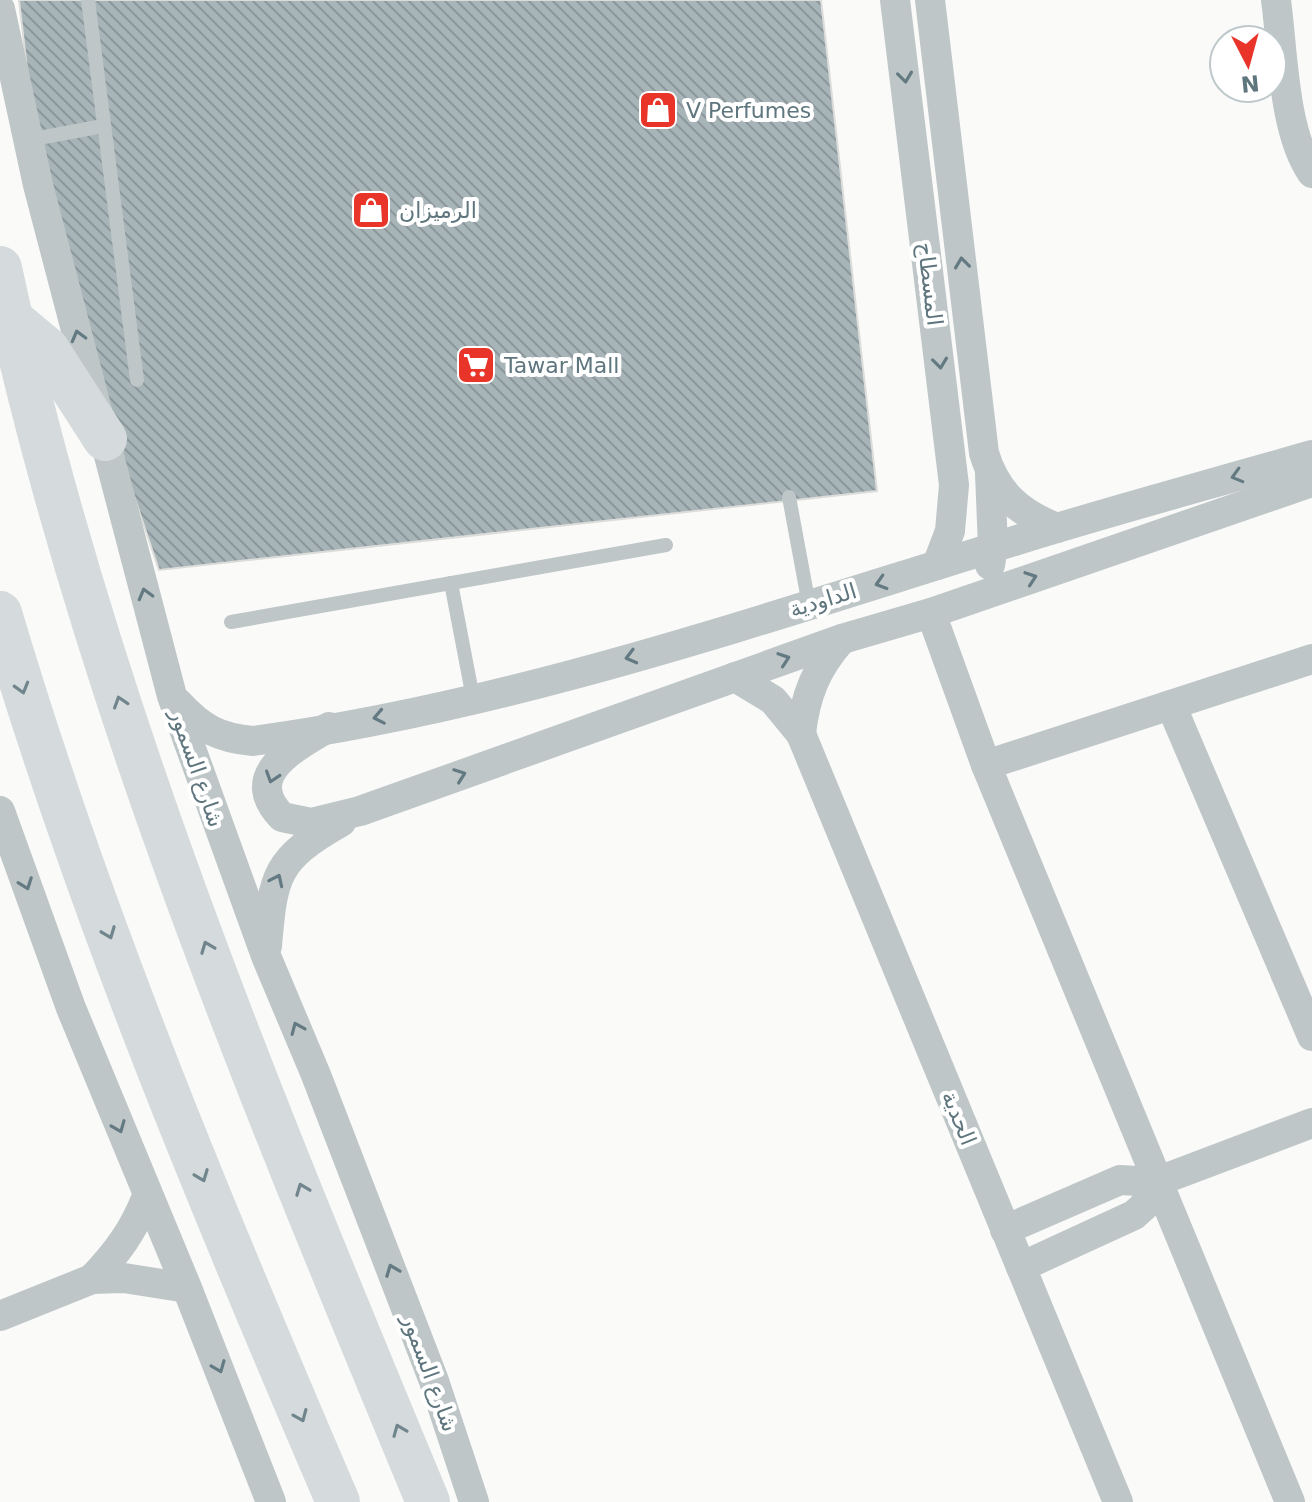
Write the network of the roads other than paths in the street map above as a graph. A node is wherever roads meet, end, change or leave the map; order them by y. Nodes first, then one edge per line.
1 (88, 0) edge
2 (895, 0) edge
3 (930, 0) edge
4 (1276, 0) edge
5 (0, 9) edge
6 (103, 126) junction
7 (28, 140) junction
8 (1312, 173) edge
9 (0, 268) edge
10 (11, 319) junction
11 (137, 380) dead end
12 (105, 439) junction
13 (1312, 455) edge
14 (990, 472) junction
15 (1312, 482) edge
16 (789, 497) dead end
17 (1057, 528) junction
18 (666, 545) dead end
19 (993, 547) junction
20 (937, 565) junction
21 (451, 583) junction
22 (980, 596) junction
23 (809, 605) junction
24 (0, 613) edge
25 (931, 613) junction
26 (231, 622) dead end
27 (842, 639) junction
28 (1312, 659) edge
29 (735, 677) junction
30 (172, 696) junction
31 (473, 698) junction
32 (1171, 705) junction
33 (329, 727) junction
34 (801, 734) junction
35 (986, 765) junction
36 (0, 811) edge
37 (360, 811) junction
38 (266, 956) junction
39 (1312, 1036) edge
40 (1312, 1123) edge
41 (1156, 1182) junction
42 (147, 1196) junction
43 (1005, 1230) junction
44 (1021, 1267) junction
45 (92, 1279) junction
46 (187, 1288) junction
47 (0, 1316) edge
48 (271, 1502) edge
49 (338, 1502) edge
50 (428, 1502) edge
51 (474, 1502) edge
52 (1118, 1502) edge
53 (1290, 1502) edge

1 - 6 lane
2 -> 20 street, المسطاح
14 -> 3 street, المسطاح
4 - 8 street
5 - 7 street, شارع السمور
6 - 7 lane
6 - 11 lane
12 -> 7 street, شارع السمور
9 - 10 main road
10 - 12 main road
50 -> 10 main road
30 -> 12 street, شارع السمور
13 -> 17 street, الداودية
14 - 17 street, المسطاح
14 - 19 street
22 -> 15 street, الداودية
16 - 23 lane
17 - 19 street, الداودية
18 - 21 lane
19 - 20 street, الداودية
19 - 22 street
20 -> 23 street, الداودية
21 - 26 lane
21 - 31 lane
22 - 25 street, الداودية
23 -> 31 street, الداودية
24 -> 49 main road
25 - 27 street, الداودية
25 - 35 street
29 -> 27 street, الداودية
27 - 34 street
28 - 32 street
29 - 34 street, الحدية
37 -> 29 street, الداودية
30 - 33 street, الداودية
30 - 38 street, شارع السمور
31 -> 33 street, الداودية
32 - 35 street
32 - 39 street
33 -> 37 street, الداودية
34 - 43 street, الحدية
35 - 41 street
36 -> 42 street
38 -> 37 street, الداودية
51 -> 38 street, شارع السمور
40 - 41 street
41 - 43 street
41 - 44 street
41 - 53 street
42 - 45 street
42 - 46 street
43 - 44 street, الحدية
44 - 52 street, الحدية
45 - 46 street
45 - 47 street
46 -> 48 street

